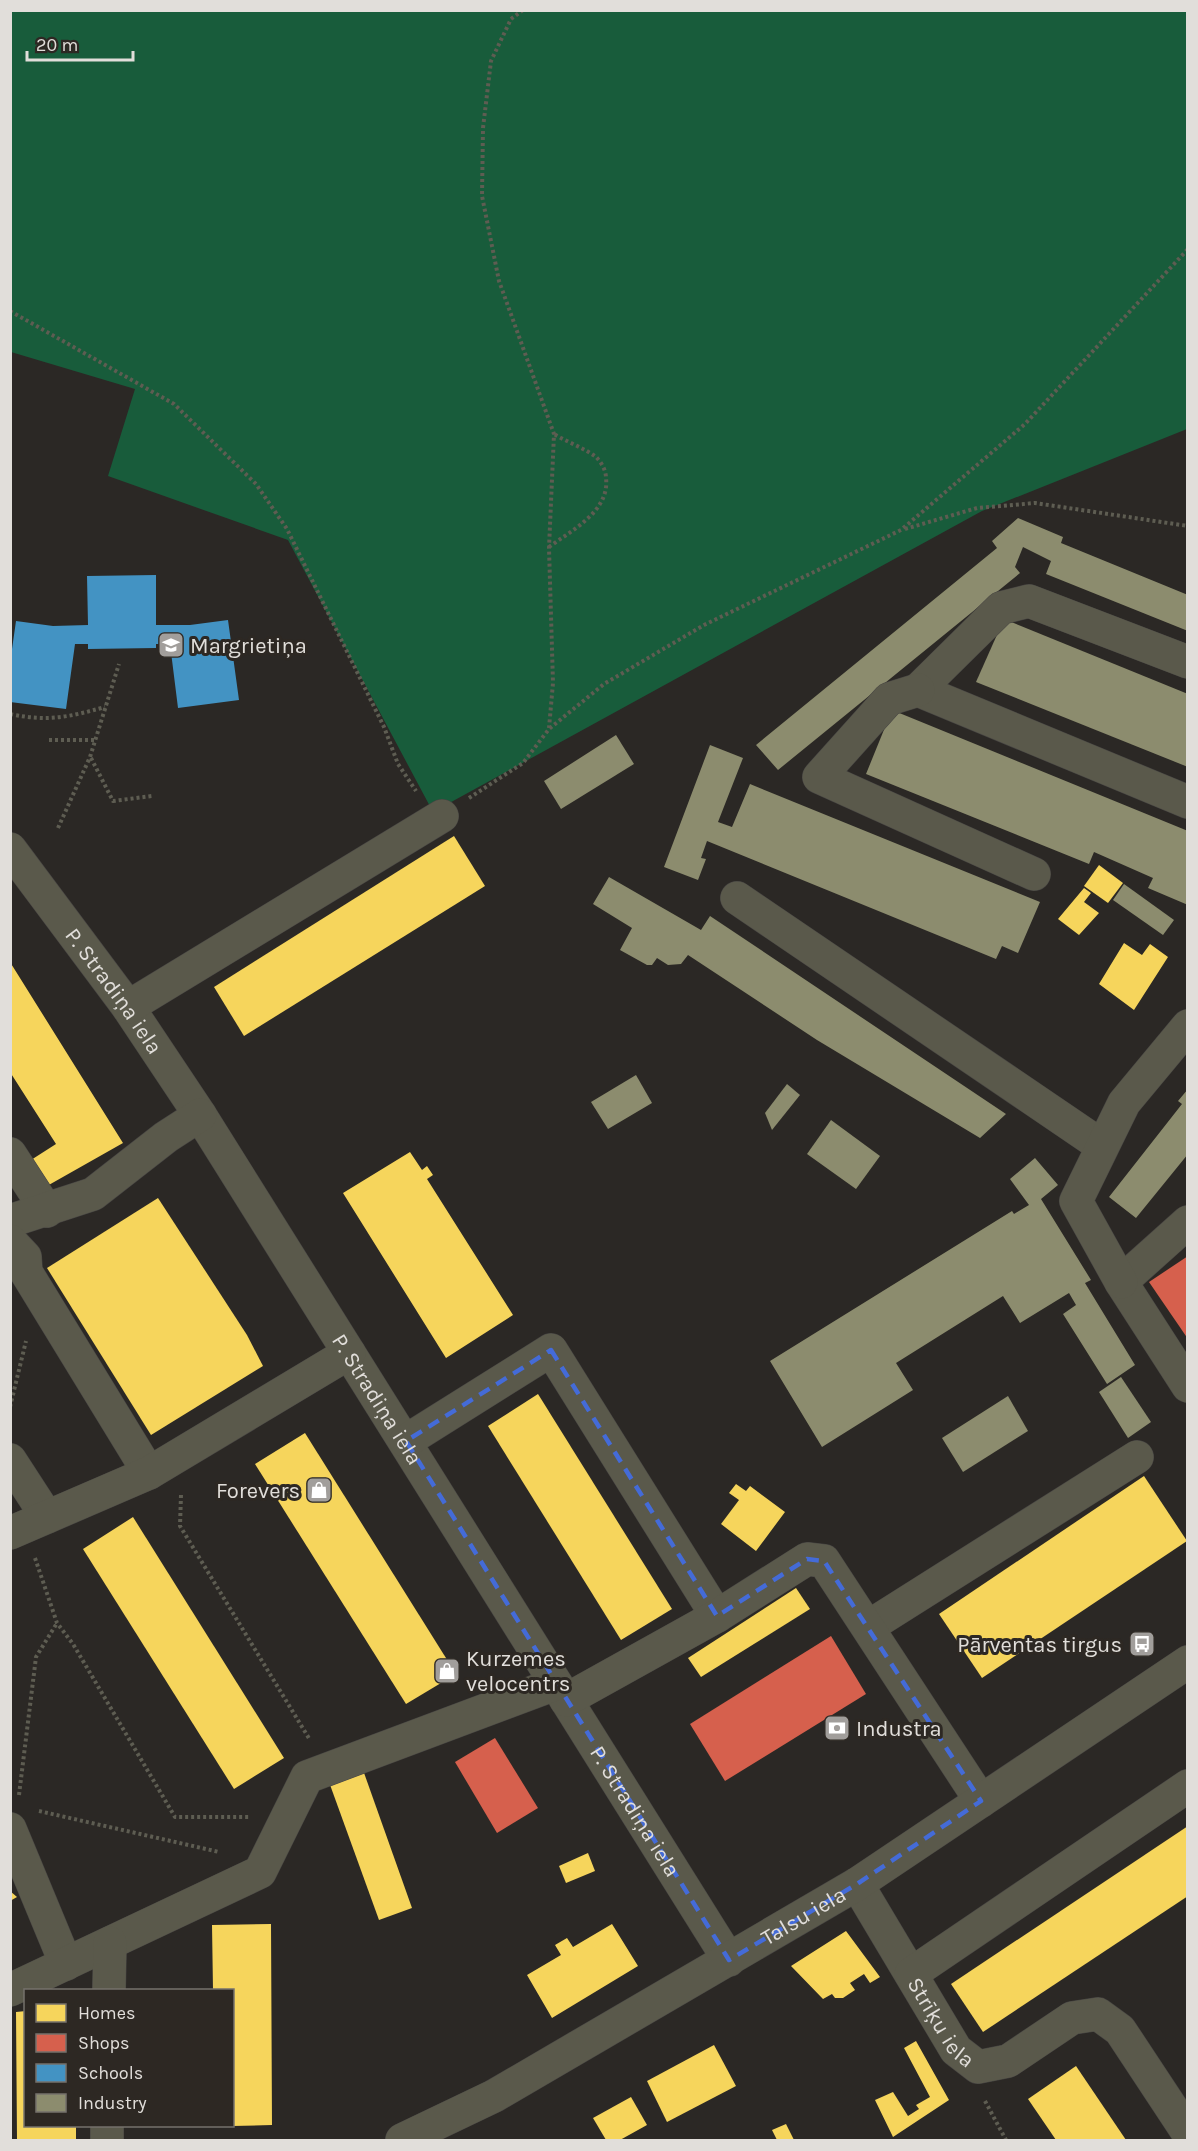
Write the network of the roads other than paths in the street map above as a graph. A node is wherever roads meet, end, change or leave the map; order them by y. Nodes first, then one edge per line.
1 (1188, 662) edge
2 (918, 690) junction
3 (1188, 802) edge
4 (442, 816) road end
5 (10, 849) edge
6 (1034, 874) dead end
7 (737, 898) dead end
8 (128, 1007) junction
9 (1188, 1026) edge
10 (200, 1115) junction
11 (1102, 1146) junction
12 (10, 1154) edge
13 (47, 1211) junction
14 (10, 1221) edge
15 (1188, 1222) edge
16 (15, 1254) edge
17 (1121, 1282) junction
18 (349, 1353) junction
19 (1188, 1386) edge
20 (406, 1441) junction
21 (1137, 1457) dead end
22 (10, 1460) edge
23 (149, 1473) junction
24 (27, 1525) edge
25 (717, 1616) junction
26 (868, 1627) junction
27 (1188, 1662) edge
28 (561, 1692) junction
29 (1188, 1786) edge
30 (981, 1801) junction
31 (14, 1824) edge
32 (857, 1884) junction
33 (110, 1942) junction
34 (729, 1960) junction
35 (66, 1964) junction
36 (911, 1974) junction
37 (109, 1989) edge
38 (10, 1990) edge
39 (1188, 2133) edge
40 (402, 2140) edge

1 - 2 street
2 - 3 street
2 - 6 street
4 - 8 street
5 - 8 street, P. Stradiņa iela
7 - 11 street
8 - 10 street, P. Stradiņa iela
9 - 11 street
10 - 13 street
10 - 18 street, P. Stradiņa iela
11 - 17 street
12 - 13 street
13 - 14 street
15 - 17 street
16 - 23 street
17 - 19 street
18 - 20 street, P. Stradiņa iela
18 - 23 street
20 - 25 street
20 - 28 street, P. Stradiņa iela
21 - 26 street
22 - 24 street
23 - 24 street
25 - 26 street
25 - 28 street
26 - 30 street
27 - 30 street, Talsu iela
28 - 33 street
28 - 34 street, P. Stradiņa iela
29 - 36 street
30 - 32 street, Talsu iela
31 - 35 street
32 - 34 street, Talsu iela
32 - 36 street, Strīķu iela
33 - 35 street
33 - 37 street
34 - 40 street, Talsu iela
35 - 38 street
36 - 39 street, Strīķu iela

